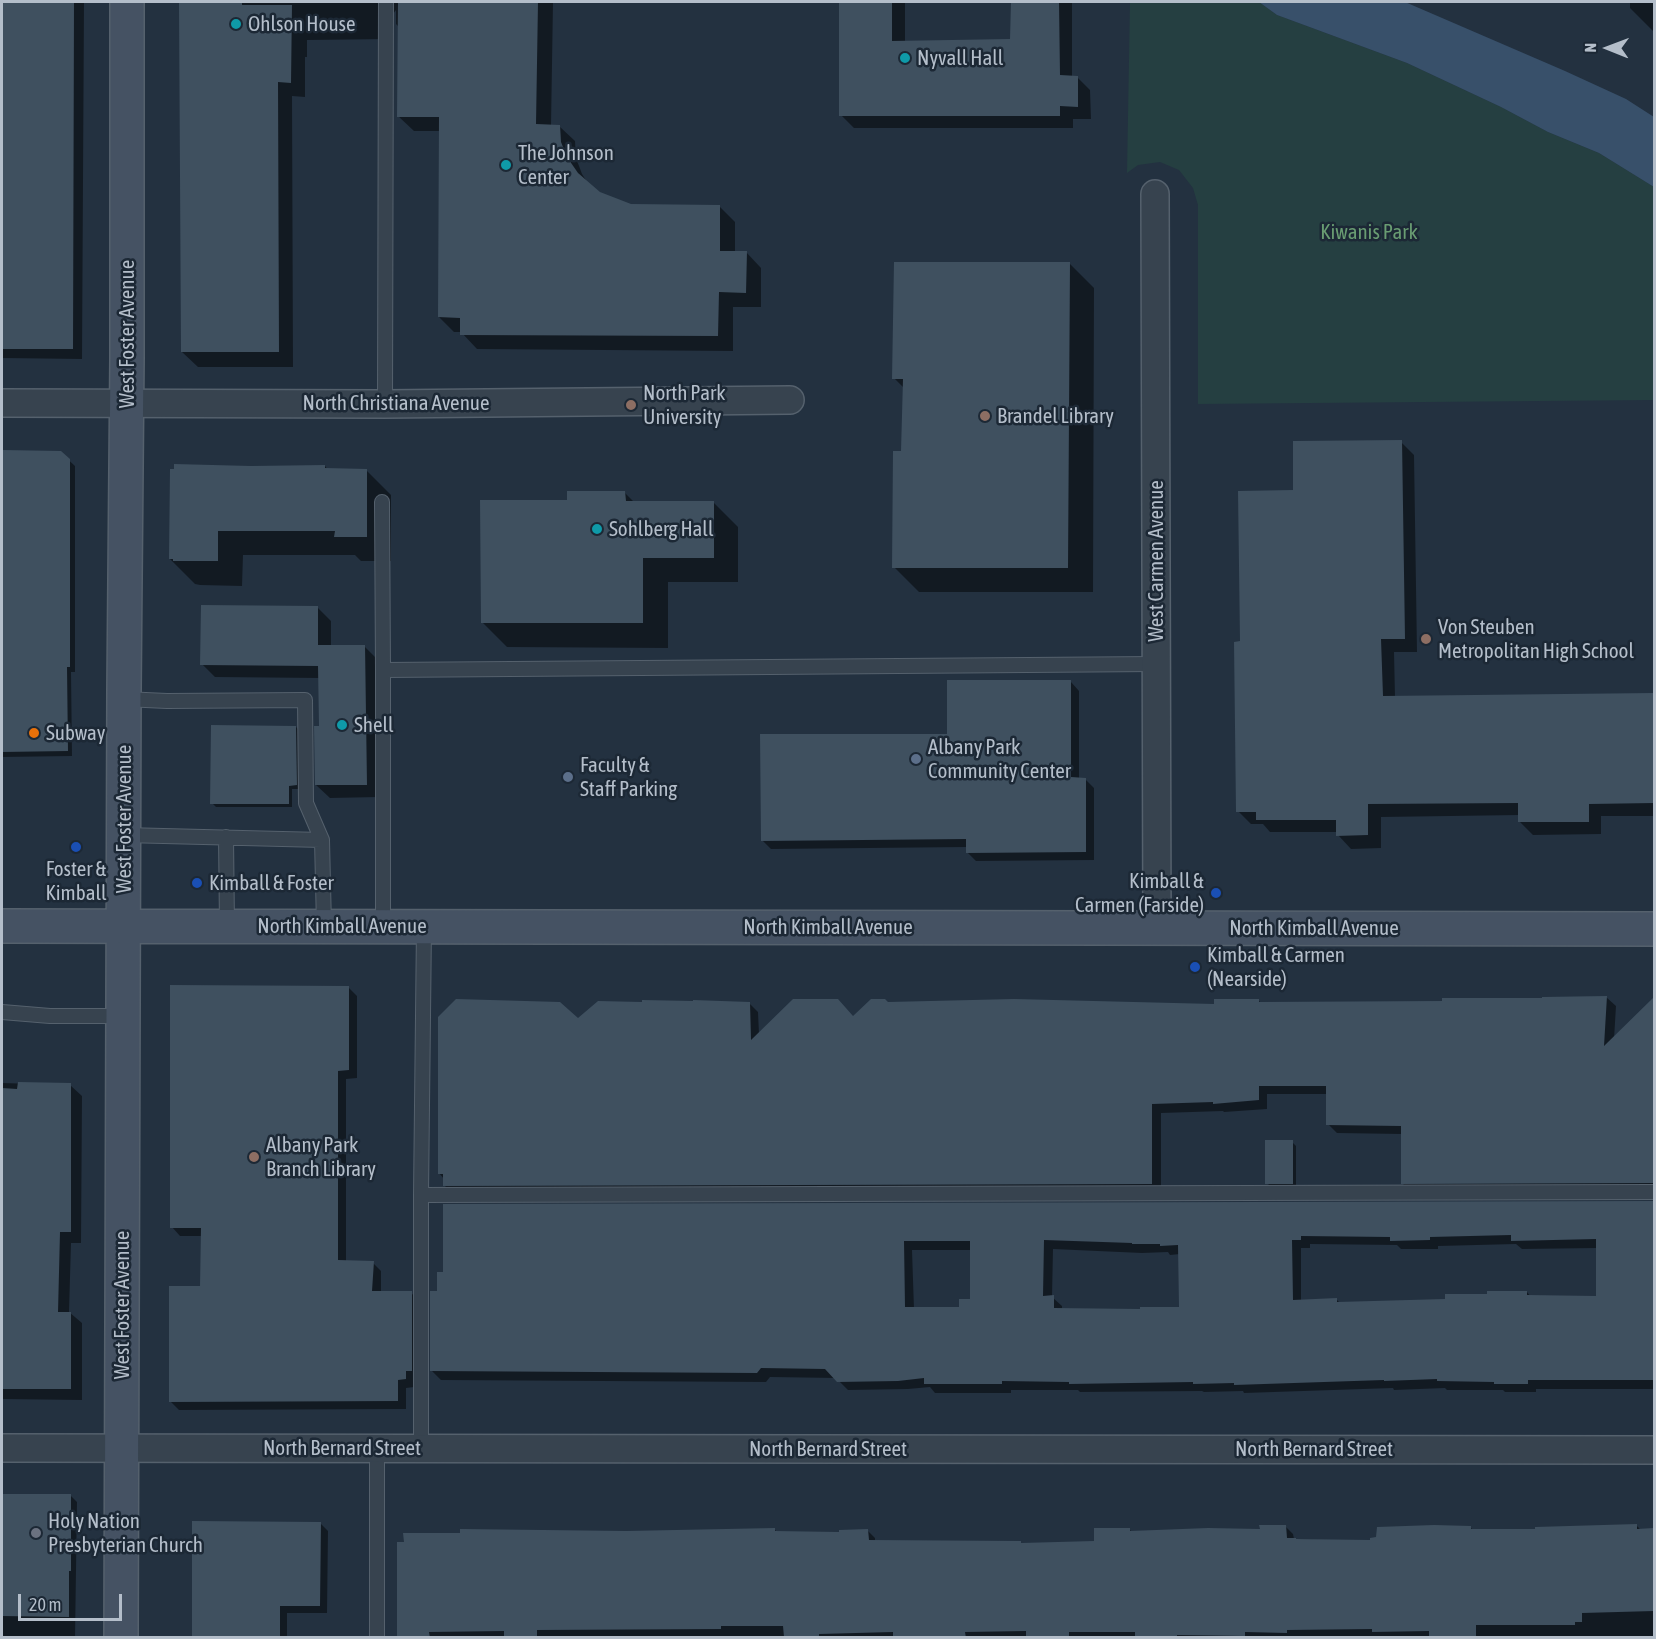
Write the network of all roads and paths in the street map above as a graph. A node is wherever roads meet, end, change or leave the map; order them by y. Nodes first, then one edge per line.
1 (127, 2) edge
2 (386, 2) edge
3 (1155, 194) dead end
4 (790, 400) dead end
5 (2, 402) edge
6 (127, 402) junction
7 (384, 404) junction
8 (382, 502) dead end
9 (1156, 664) junction
10 (383, 670) junction
11 (124, 699) junction
12 (124, 835) junction
13 (226, 837) junction
14 (322, 840) junction
15 (2, 926) edge
16 (124, 926) junction
17 (227, 926) junction
18 (324, 926) junction
19 (383, 926) junction
20 (424, 926) junction
21 (1157, 928) junction
22 (1654, 929) edge
23 (2, 1012) edge
24 (123, 1016) junction
25 (1654, 1192) edge
26 (421, 1195) junction
27 (2, 1448) edge
28 (122, 1448) junction
29 (377, 1448) junction
30 (422, 1448) junction
31 (1654, 1450) edge
32 (121, 1638) edge
33 (377, 1638) edge

1 - 6 street, West Foster Avenue
2 - 7 lane
3 - 9 street, West Carmen Avenue
4 - 7 street, North Christiana Avenue
5 - 6 street, North Christiana Avenue
6 - 7 street, North Christiana Avenue
6 - 11 street, West Foster Avenue
8 - 10 lane
9 - 10 lane
9 - 21 street, West Carmen Avenue
10 - 19 lane
11 - 12 street, West Foster Avenue
11 - 14 lane
12 - 13 lane
12 - 16 street, West Foster Avenue
13 - 14 lane
13 - 17 lane
14 - 18 lane
15 - 16 street, North Kimball Avenue
16 - 17 street, North Kimball Avenue
16 - 24 street, West Foster Avenue
17 - 18 street, North Kimball Avenue
18 - 19 street, North Kimball Avenue
19 - 20 street, North Kimball Avenue
20 - 21 street, North Kimball Avenue
20 - 26 lane
21 - 22 street, North Kimball Avenue
23 - 24 lane
24 - 28 street, West Foster Avenue
25 - 26 lane
26 - 30 lane
27 - 28 street, North Bernard Street
28 - 29 street, North Bernard Street
28 - 32 street, West Foster Avenue
29 - 30 street, North Bernard Street
29 - 33 lane
30 - 31 street, North Bernard Street

